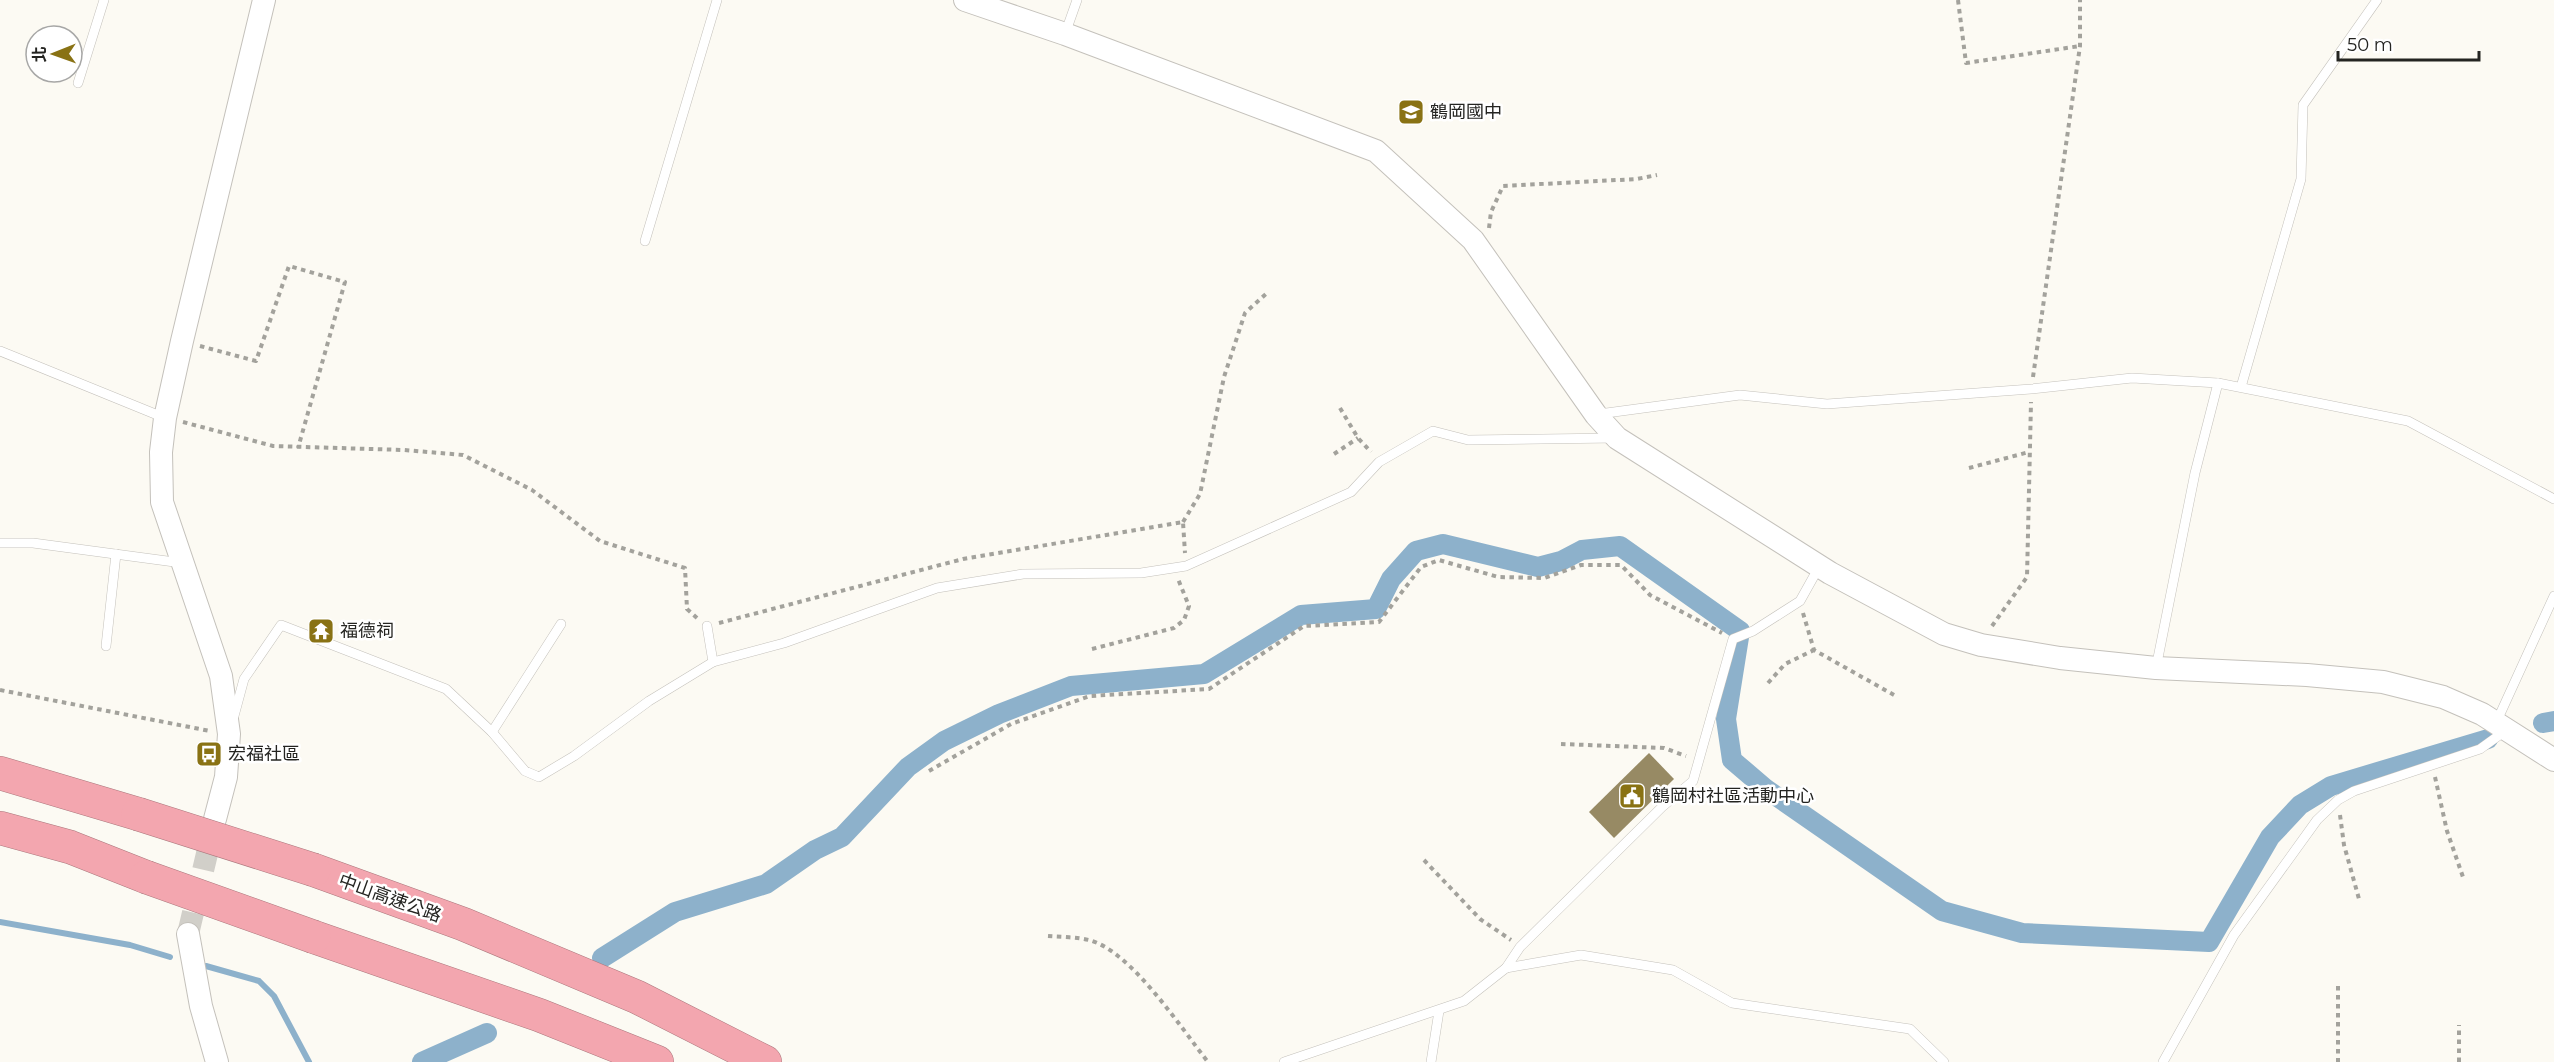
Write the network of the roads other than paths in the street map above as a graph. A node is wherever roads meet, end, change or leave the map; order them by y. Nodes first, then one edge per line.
1 (104, 0) edge
2 (264, 0) edge
3 (717, 0) edge
4 (965, 0) edge
5 (1077, 0) edge
6 (2377, 0) edge
7 (1065, 34) junction
8 (84, 64) edge
9 (645, 241) dead end
10 (0, 351) edge
11 (2218, 383) junction
12 (2241, 387) junction
13 (1596, 415) junction
14 (165, 418) junction
15 (1617, 438) junction
16 (2554, 500) edge
17 (0, 543) edge
18 (116, 554) junction
19 (182, 563) junction
20 (1819, 566) junction
21 (2554, 596) edge
22 (561, 624) dead end
23 (707, 626) road end
24 (106, 646) dead end
25 (713, 662) junction
26 (2156, 668) junction
27 (2502, 726) junction
28 (492, 732) junction
29 (229, 734) junction
30 (2554, 760) edge
31 (0, 773) edge
32 (215, 819) tunnel mouth
33 (0, 828) edge
34 (188, 934) tunnel mouth
35 (1506, 968) junction
36 (1439, 1011) junction
37 (217, 1062) edge
38 (657, 1062) edge
39 (765, 1062) edge
40 (1284, 1062) edge
41 (1431, 1062) edge
42 (1944, 1062) edge
43 (2163, 1062) edge

1 - 8 lane
2 - 14 street
3 - 9 lane
4 - 7 street
5 - 7 lane
6 - 12 lane
7 - 13 street
10 - 14 lane
11 - 12 lane
11 - 13 lane
11 - 26 lane
12 - 16 lane
13 - 15 street
14 - 19 street
15 - 20 street
15 - 25 lane
17 - 18 lane
18 - 19 lane
18 - 24 lane
19 - 29 street
20 - 26 street
20 - 35 lane
21 - 27 lane
22 - 28 lane
23 - 25 lane
25 - 28 lane
26 - 27 street
27 - 30 street
27 - 43 lane
28 - 29 lane
29 - 32 street
31 - 39 highway, 中山高速公路, bridge
33 - 38 highway, bridge
34 - 37 street
35 - 36 lane
35 - 42 lane
36 - 40 lane
36 - 41 lane

